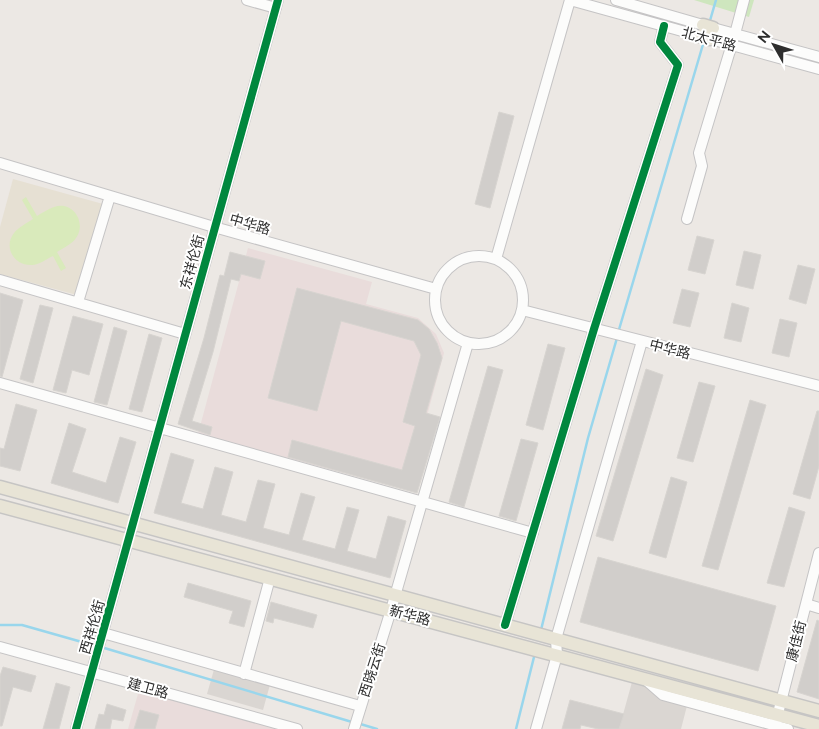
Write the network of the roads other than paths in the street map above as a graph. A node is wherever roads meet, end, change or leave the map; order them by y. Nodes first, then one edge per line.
1 (247, 0) edge
2 (570, 0) edge
3 (616, 0) edge
4 (744, 0) edge
5 (277, 4) edge
6 (664, 26) junction
7 (706, 32) junction
8 (735, 34) junction
9 (732, 45) junction
10 (819, 58) edge
11 (819, 69) edge
12 (0, 163) edge
13 (110, 196) junction
14 (687, 219) dead end
15 (214, 227) junction
16 (496, 259) junction
17 (0, 280) edge
18 (436, 289) junction
19 (78, 302) junction
20 (522, 310) junction
21 (594, 329) junction
22 (185, 334) junction
23 (642, 341) junction
24 (468, 343) junction
25 (0, 383) edge
26 (819, 386) edge
27 (160, 428) junction
28 (0, 486) edge
29 (422, 503) junction
30 (0, 506) edge
31 (131, 532) junction
32 (533, 534) junction
33 (819, 553) edge
34 (270, 578) junction
35 (394, 594) junction
36 (806, 604) junction
37 (819, 608) edge
38 (390, 610) junction
39 (505, 625) junction
40 (103, 633) junction
41 (556, 639) junction
42 (0, 646) edge
43 (557, 655) junction
44 (92, 672) junction
45 (244, 674) junction
46 (781, 701) junction
47 (360, 706) junction
48 (819, 711) edge
49 (781, 725) edge
50 (819, 726) edge
51 (76, 729) edge
52 (297, 729) edge
53 (354, 729) edge
54 (536, 729) edge

1 - 5 street
2 - 6 street, 北太平路
2 - 16 street
3 - 7 street, 北太平路
4 - 8 street
5 - 15 street, 东祥伦街
6 - 7 street, 北太平路
6 - 21 street
7 - 8 street, 北太平路
7 - 9 street, 北太平路
8 - 9 street
8 - 10 street, 北太平路
9 - 11 street, 北太平路
9 - 14 street
12 - 13 street, 中华路
13 - 15 street, 中华路
13 - 19 street
15 - 18 street, 中华路
15 - 22 street, 东祥伦街
16 - 18 street
16 - 20 street
17 - 19 street
18 - 24 street
19 - 22 street
20 - 21 street, 中华路
20 - 24 street
21 - 23 street, 中华路
21 - 32 street
22 - 27 street, 东祥伦街
23 - 26 street, 中华路
23 - 41 street
24 - 29 street, 西晓云街
25 - 27 street
27 - 29 street
27 - 31 street, 东祥伦街
28 - 31 main road
29 - 32 street
29 - 35 street, 西晓云街
30 - 31 main road, 新华路
31 - 34 main road, 新华路
31 - 35 main road
31 - 40 street, 西祥伦街
32 - 39 street
33 - 36 street, 康佳街
34 - 38 main road, 新华路
34 - 45 street
35 - 38 street, 西晓云街
35 - 39 main road
36 - 37 street
36 - 46 street, 康佳街
38 - 43 main road, 新华路
38 - 47 street, 西晓云街
39 - 41 main road
40 - 44 street, 西祥伦街
40 - 45 street
41 - 43 street
41 - 46 main road
42 - 44 street, 建卫路
43 - 49 main road, 新华路
43 - 54 street
44 - 51 street, 西祥伦街
44 - 52 street, 建卫路
45 - 47 street
46 - 48 main road
46 - 49 street, 康佳街
47 - 53 street, 西晓云街
49 - 50 main road, 新华路

